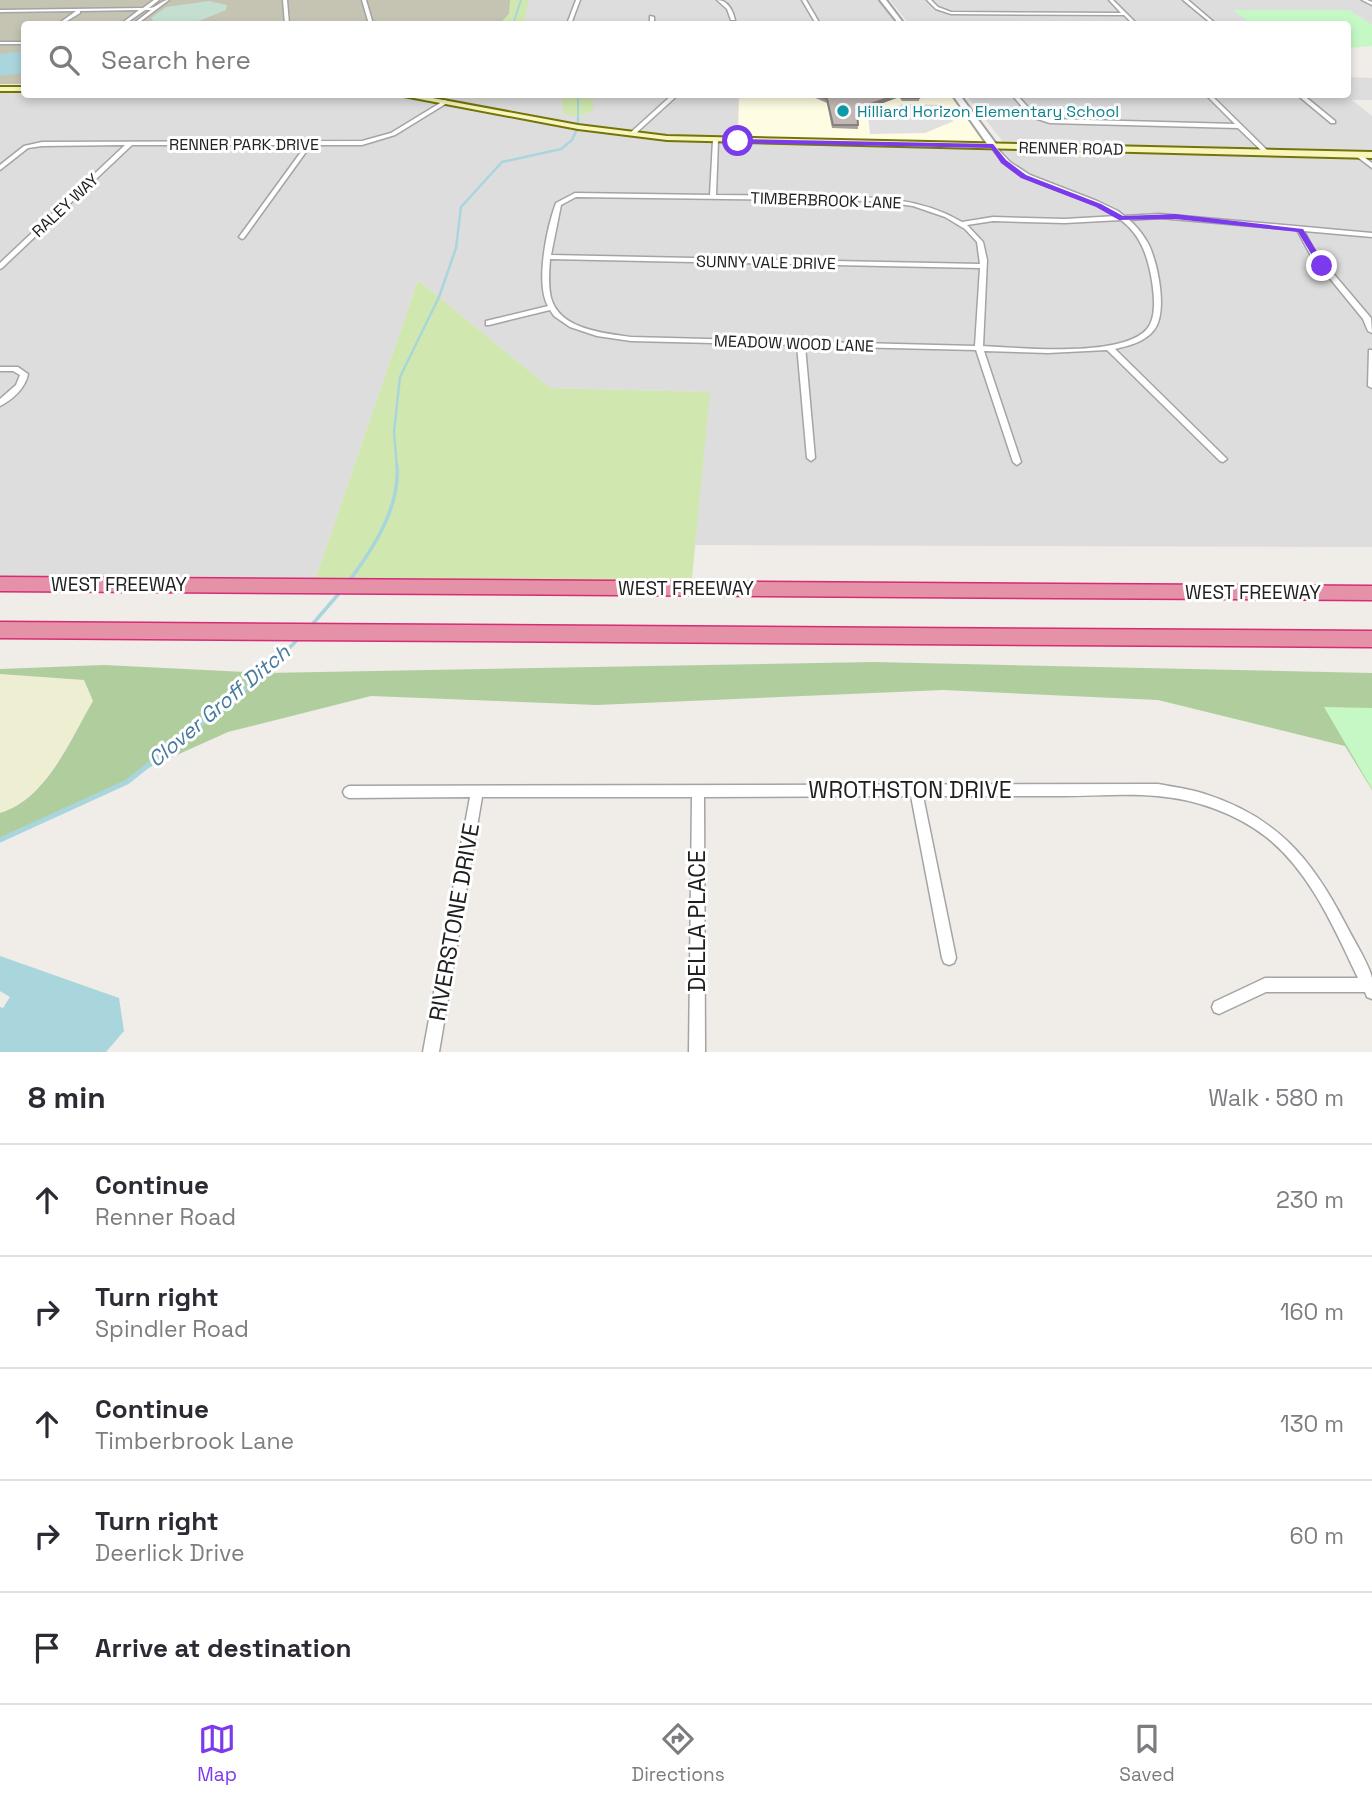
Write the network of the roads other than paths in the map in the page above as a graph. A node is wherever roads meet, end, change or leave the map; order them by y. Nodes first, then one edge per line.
1 (157, 0) edge
2 (167, 0) edge
3 (285, 0) edge
4 (364, 0) edge
5 (578, 0) edge
6 (719, 0) edge
7 (804, 0) edge
8 (883, 0) edge
9 (929, 0) edge
10 (1111, 0) edge
11 (1185, 0) edge
12 (1364, 0) edge
13 (1372, 4) edge
14 (144, 9) junction
15 (155, 9) junction
16 (0, 11) edge
17 (79, 11) junction
18 (1125, 14) junction
19 (652, 17) dead end
20 (733, 19) dead end
21 (64, 21) edge
22 (127, 21) edge
23 (139, 21) edge
24 (287, 21) edge
25 (370, 21) edge
26 (570, 21) edge
27 (652, 21) edge
28 (816, 21) edge
29 (900, 21) edge
30 (1133, 21) edge
31 (1210, 21) edge
32 (0, 43) edge
33 (21, 43) edge
34 (0, 89) edge
35 (21, 89) edge
36 (420, 98) edge
37 (672, 98) edge
38 (958, 98) edge
39 (1016, 98) edge
40 (1211, 98) edge
41 (1303, 98) edge
42 (445, 102) junction
43 (1333, 122) dead end
44 (1240, 126) junction
45 (632, 134) junction
46 (715, 141) junction
47 (130, 144) junction
48 (309, 144) junction
49 (993, 146) junction
50 (1267, 153) junction
51 (1359, 155) junction
52 (1372, 155) edge
53 (1372, 166) edge
54 (0, 168) edge
55 (713, 196) junction
56 (1122, 218) junction
57 (962, 224) junction
58 (1300, 230) junction
59 (1372, 235) edge
60 (242, 237) dead end
61 (548, 257) junction
62 (0, 267) edge
63 (983, 267) junction
64 (550, 309) junction
65 (489, 323) dead end
66 (1372, 331) edge
67 (801, 343) junction
68 (979, 348) junction
69 (1109, 348) junction
70 (1372, 352) edge
71 (0, 369) edge
72 (1372, 386) edge
73 (0, 403) edge
74 (811, 458) dead end
75 (1223, 459) dead end
76 (1017, 462) dead end
77 (0, 584) edge
78 (1372, 593) edge
79 (0, 630) edge
80 (1372, 639) edge
81 (916, 790) junction
82 (698, 791) junction
83 (349, 792) dead end
84 (477, 792) junction
85 (949, 958) dead end
86 (1370, 988) edge
87 (1219, 1007) dead end
88 (431, 1052) edge
89 (697, 1052) edge

1 - 14 street
2 - 15 street
3 - 24 street
4 - 25 street
5 - 26 street
6 - 20 street
7 - 28 street
8 - 29 street
9 - 18 street
10 - 18 street
11 - 31 street
12 - 13 street
14 - 15 street
14 - 17 street
14 - 22 street
15 - 23 street
16 - 17 street
17 - 21 street
18 - 30 street
19 - 27 street
32 - 33 street
34 - 35 main road
36 - 42 main road, RENNER ROAD
37 - 45 street
38 - 49 street
39 - 44 street
40 - 44 street
41 - 43 street
42 - 45 main road, RENNER ROAD
42 - 48 street, RENNER PARK DRIVE
44 - 50 street
45 - 46 main road, RENNER ROAD
46 - 49 main road, RENNER ROAD
46 - 55 street
47 - 48 street, RENNER PARK DRIVE
47 - 54 street, RENNER PARK DRIVE
47 - 62 street, RALEY WAY
48 - 60 street
49 - 50 main road, RENNER ROAD
49 - 56 street
50 - 51 main road, RENNER ROAD
51 - 52 main road, RENNER ROAD
51 - 53 street
55 - 57 street, TIMBERBROOK LANE
55 - 61 street, TIMBERBROOK LANE
56 - 57 street
56 - 58 street
56 - 69 street, MEADOW WOOD LANE
57 - 63 street
58 - 59 street
58 - 66 street
61 - 63 street, SUNNY VALE DRIVE
61 - 64 street
63 - 68 street
64 - 65 street
64 - 67 street, MEADOW WOOD LANE
67 - 68 street, MEADOW WOOD LANE
67 - 74 street
68 - 69 street, MEADOW WOOD LANE
68 - 76 street
69 - 75 street
70 - 72 street
71 - 73 street
77 - 78 highway, WEST FREEWAY
79 - 80 highway
81 - 82 street, WROTHSTON DRIVE
81 - 85 street
81 - 86 street, WROTHSTON DRIVE
82 - 84 street, WROTHSTON DRIVE
82 - 89 street, DELLA PLACE
83 - 84 street, WROTHSTON DRIVE
84 - 88 street, RIVERSTONE DRIVE
86 - 87 street

